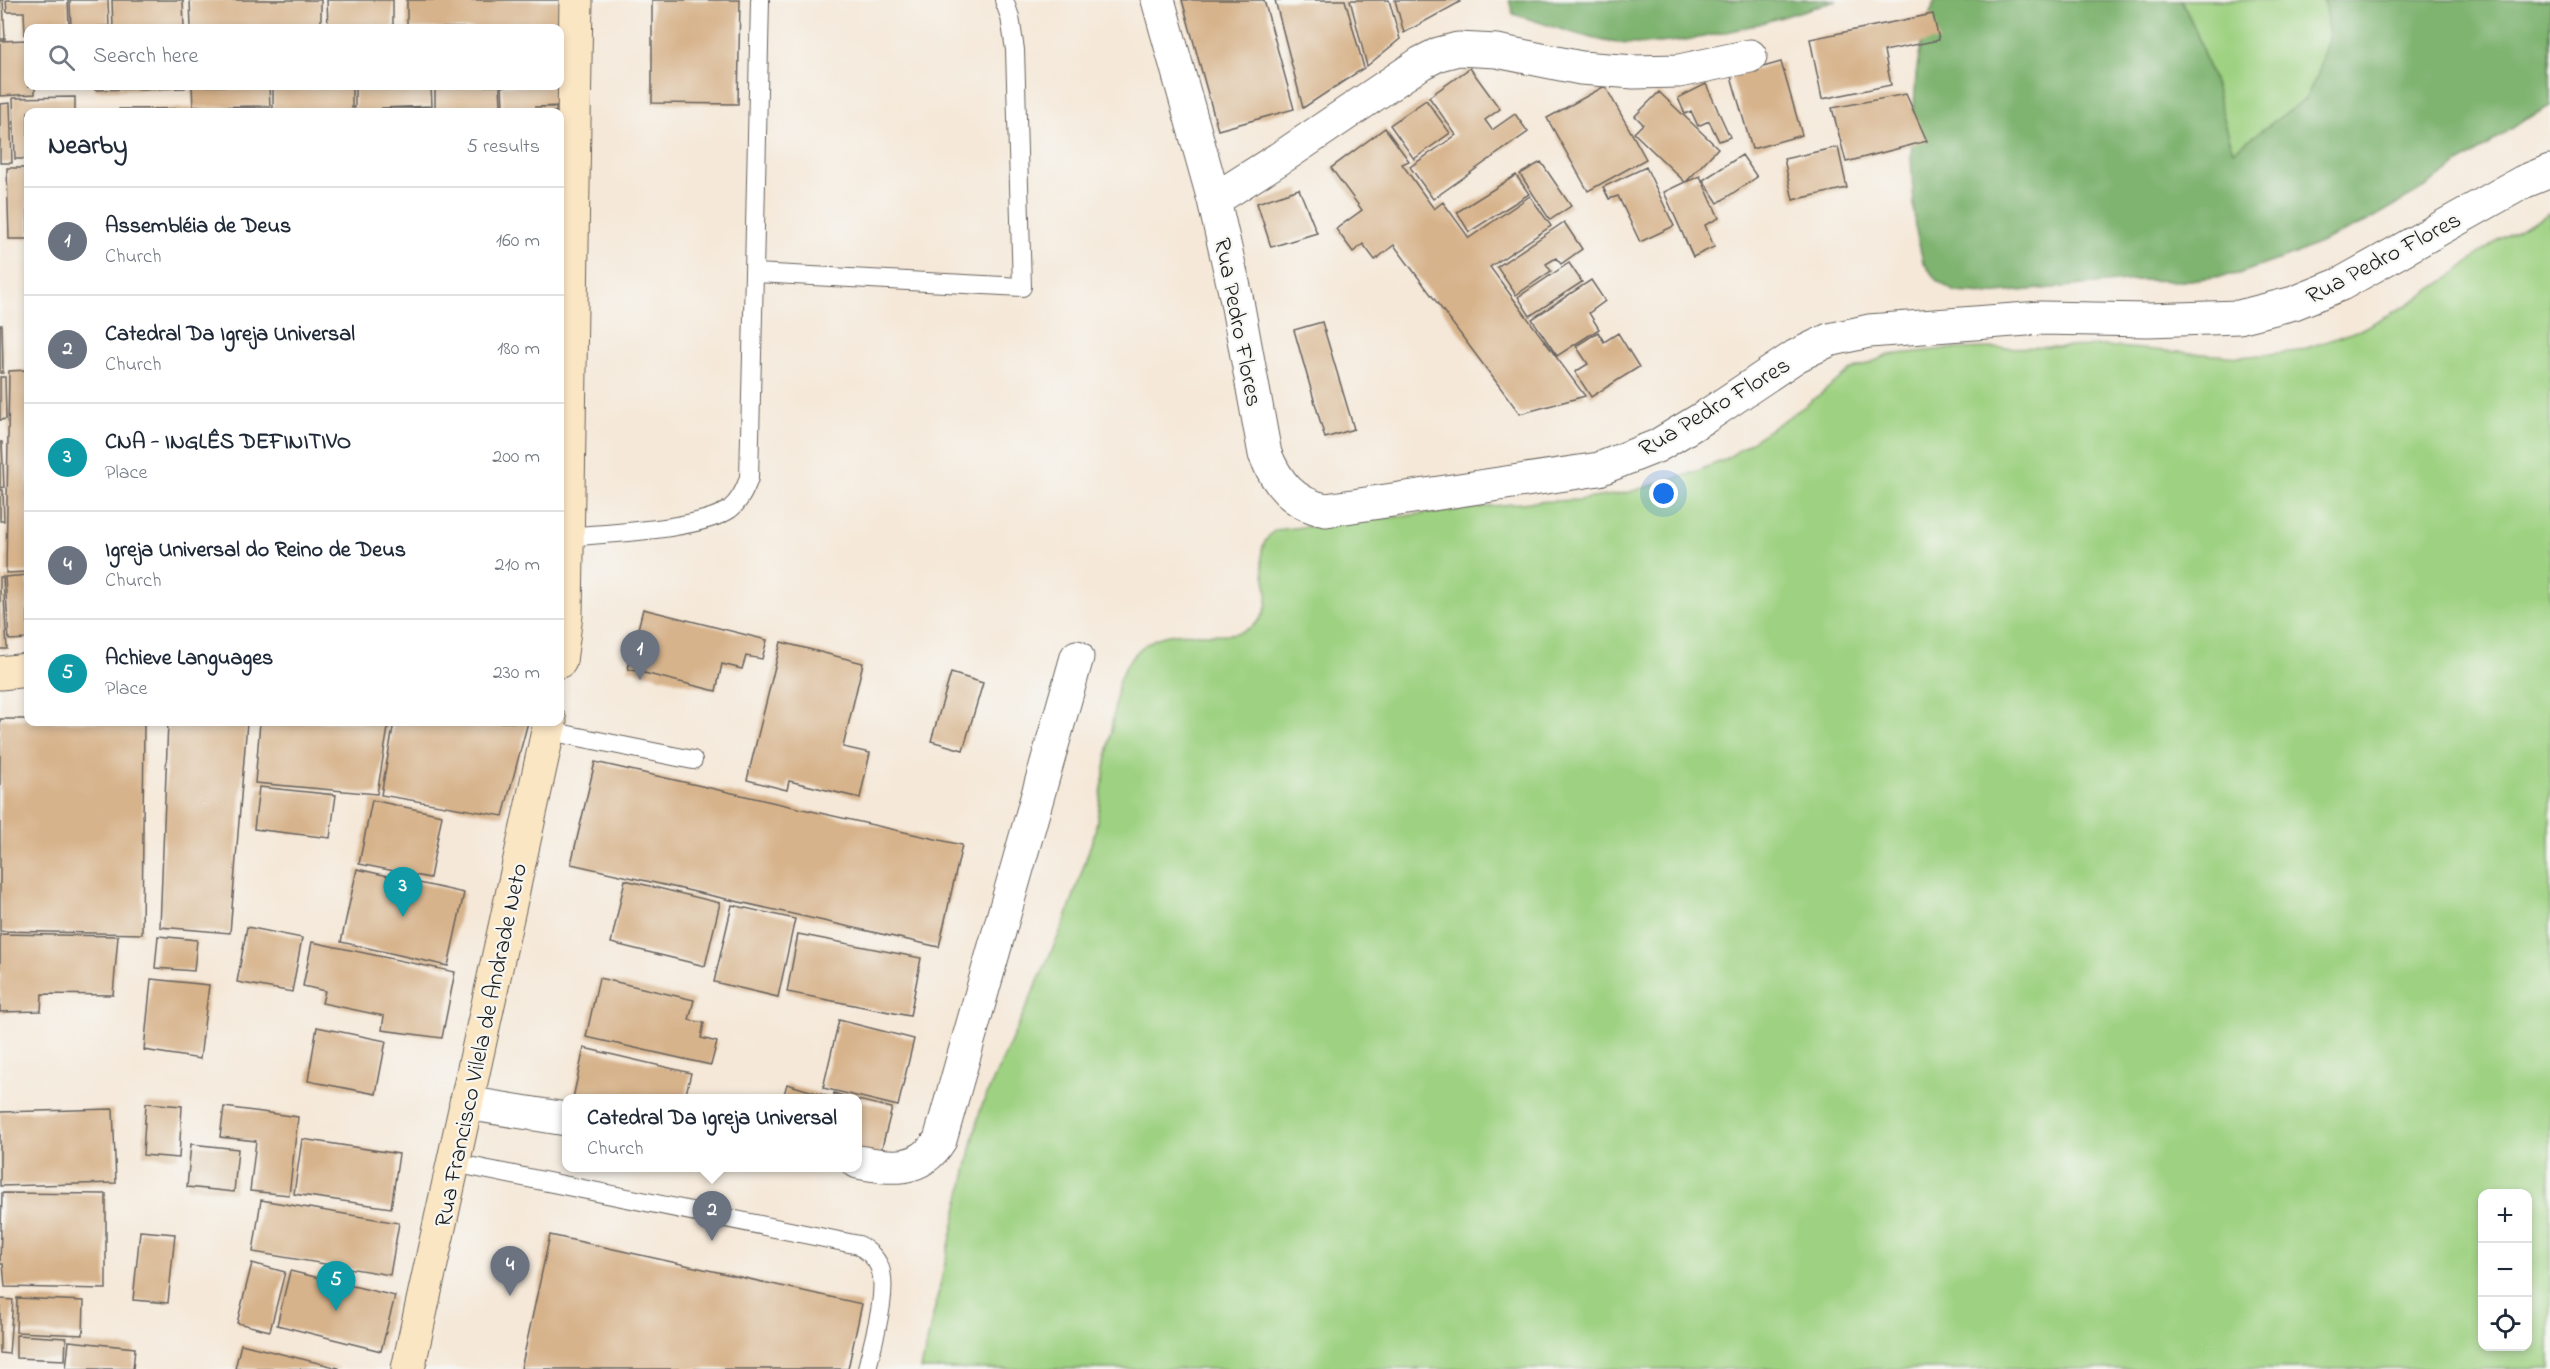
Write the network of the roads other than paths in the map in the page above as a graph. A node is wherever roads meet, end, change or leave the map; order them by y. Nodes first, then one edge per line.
1 (576, 0) edge
2 (760, 0) edge
3 (1004, 0) edge
4 (1158, 0) edge
5 (568, 42) edge
6 (1750, 56) dead end
7 (2550, 171) edge
8 (1214, 200) junction
9 (566, 253) edge
10 (754, 273) junction
11 (567, 537) junction
12 (564, 596) edge
13 (1077, 657) dead end
14 (24, 670) edge
15 (0, 673) edge
16 (549, 726) edge
17 (693, 760) dead end
18 (466, 1103) junction
19 (562, 1118) edge
20 (454, 1163) junction
21 (862, 1163) edge
22 (408, 1369) edge
23 (867, 1369) edge

1 - 5 main road
2 - 10 lane
3 - 10 lane
4 - 8 street, Rua Pedro Flores
5 - 9 main road
6 - 8 street
7 - 8 street, Rua Pedro Flores
9 - 11 main road
10 - 11 lane
11 - 12 main road
13 - 21 street
14 - 15 main road
16 - 17 lane
16 - 18 main road, Rua Francisco Vilela de Andrade Neto
18 - 19 street
18 - 20 main road, Rua Francisco Vilela de Andrade Neto
20 - 22 main road, Rua Francisco Vilela de Andrade Neto
20 - 23 lane

